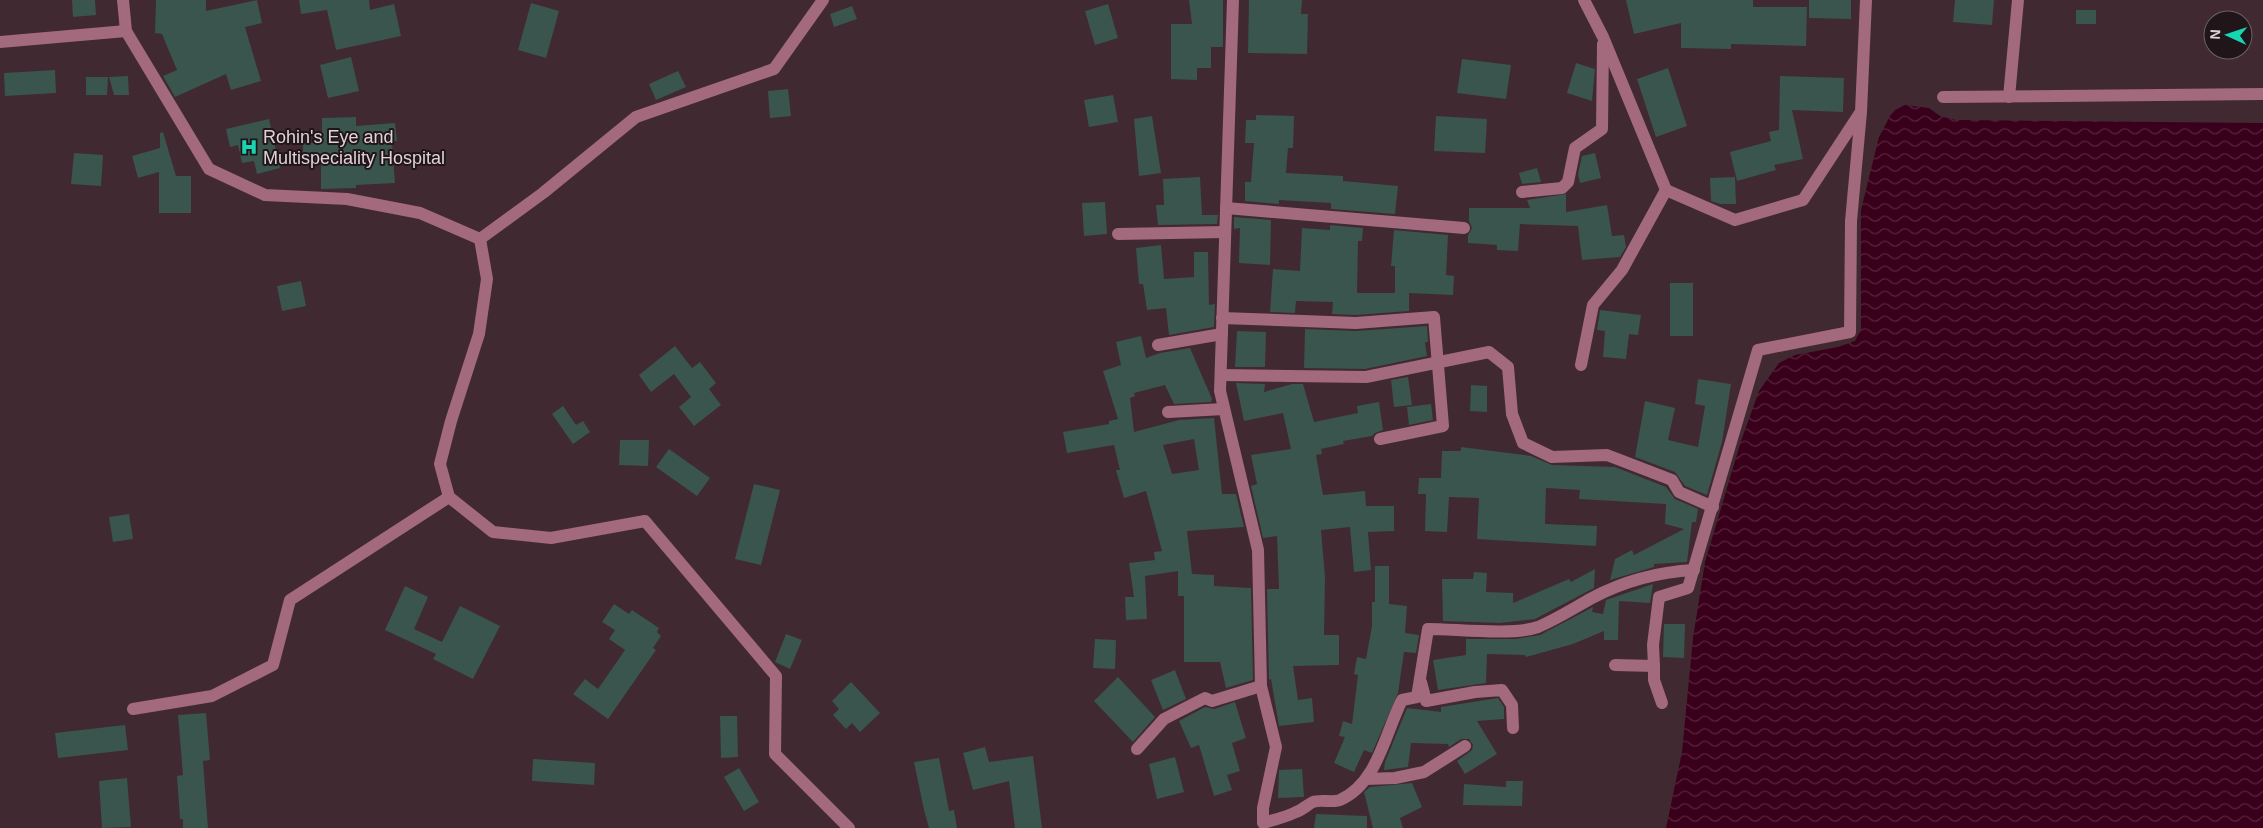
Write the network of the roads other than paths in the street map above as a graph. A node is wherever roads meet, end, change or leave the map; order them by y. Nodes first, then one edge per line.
1 (123, 0) edge
2 (823, 0) edge
3 (1233, 0) edge
4 (1584, 0) edge
5 (1866, 0) edge
6 (2018, 0) edge
7 (126, 31) junction
8 (1603, 37) junction
9 (0, 42) edge
10 (2263, 94) edge
11 (1943, 97) dead end
12 (2009, 97) junction
13 (1861, 112) junction
14 (1666, 190) junction
15 (1522, 192) dead end
16 (1226, 208) junction
17 (1464, 228) dead end
18 (1225, 232) junction
19 (1118, 234) dead end
20 (480, 239) junction
21 (1222, 318) junction
22 (1222, 334) junction
23 (1158, 345) dead end
24 (1437, 361) junction
25 (1581, 365) dead end
26 (1221, 375) junction
27 (1224, 409) junction
28 (1168, 412) dead end
29 (1380, 439) dead end
30 (449, 497) junction
31 (1713, 507) junction
32 (1694, 570) junction
33 (1615, 665) dead end
34 (1654, 666) junction
35 (1421, 680) junction
36 (1262, 686) junction
37 (1662, 703) dead end
38 (132, 710) dead end
39 (1513, 728) dead end
40 (1465, 746) dead end
41 (1137, 749) dead end
42 (1366, 779) junction
43 (850, 828) edge

1 - 7 street
2 - 20 street
3 - 16 street
4 - 8 street
5 - 13 street
6 - 12 street
7 - 9 street
7 - 20 street
8 - 14 street
8 - 15 street
10 - 12 street
11 - 12 street
13 - 14 street
13 - 31 street
14 - 25 street
16 - 17 street
16 - 18 street
18 - 19 street
18 - 21 street
20 - 30 street
21 - 22 street
21 - 24 street
22 - 23 street
22 - 26 street
24 - 26 street
24 - 29 street
24 - 31 street
26 - 27 street
27 - 28 street
27 - 36 street
30 - 38 street
30 - 43 street
31 - 32 street
32 - 34 street
32 - 35 street
33 - 34 street
34 - 37 street
35 - 39 street
35 - 42 street
36 - 41 street
36 - 42 street
40 - 42 street

